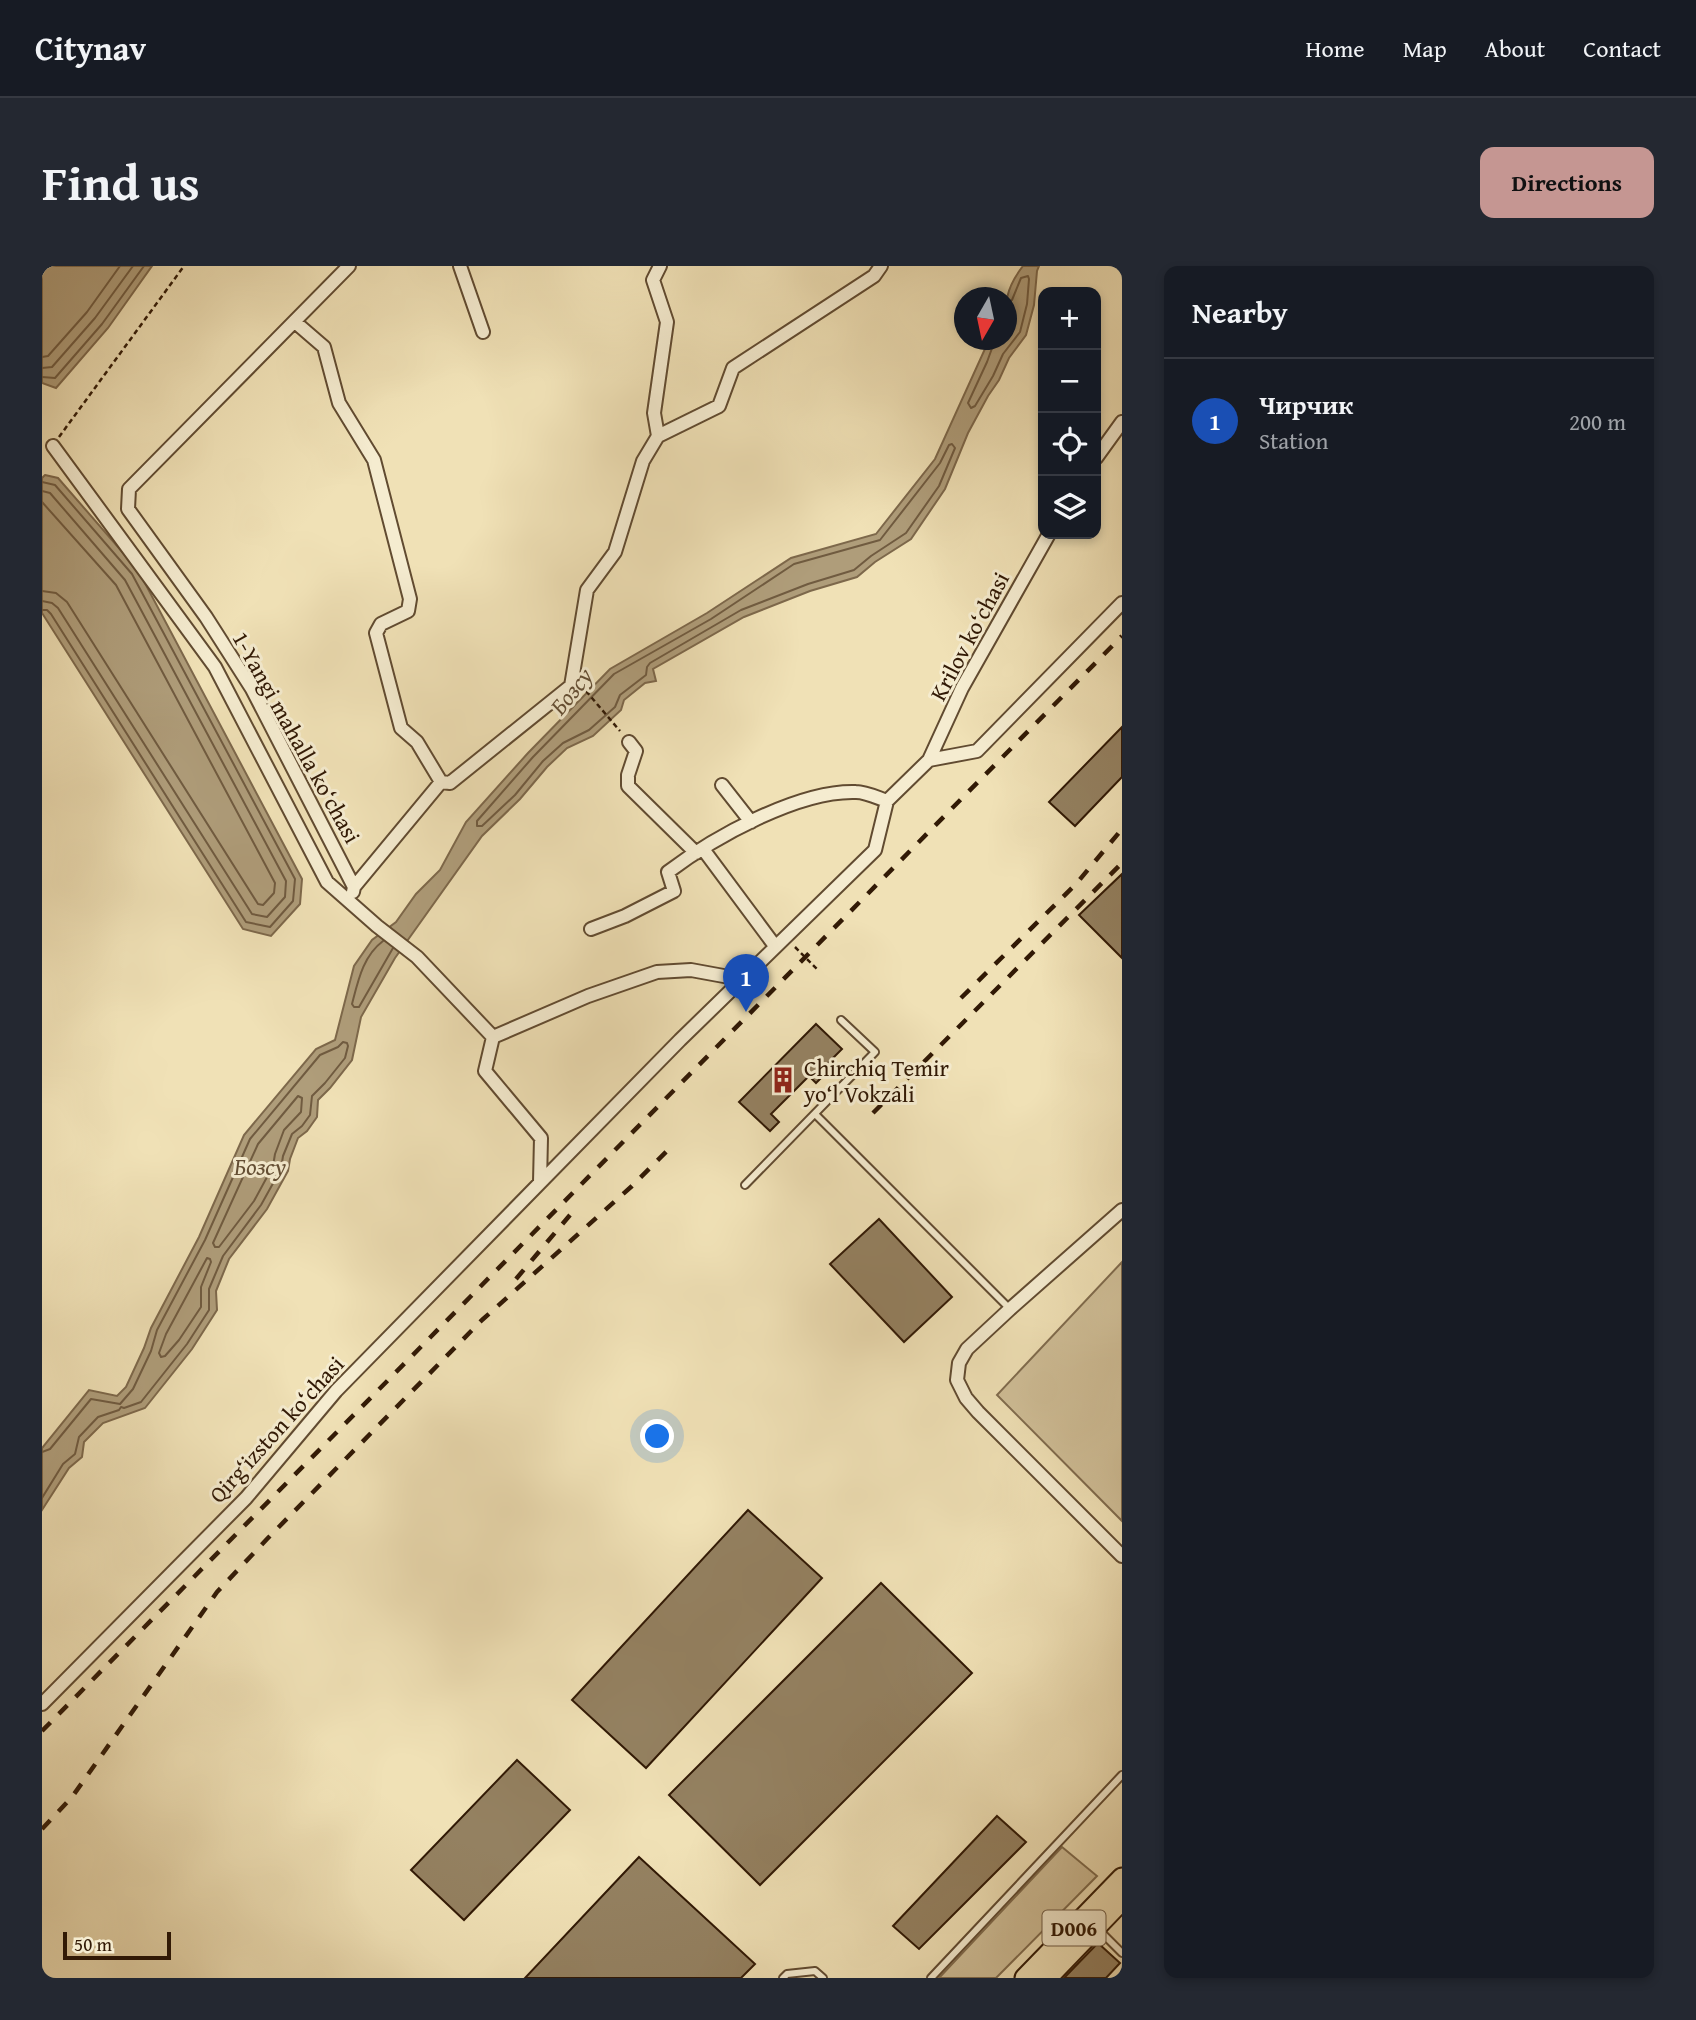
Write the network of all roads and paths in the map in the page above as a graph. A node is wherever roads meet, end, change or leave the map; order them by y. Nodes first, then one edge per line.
1 (184, 266) edge
2 (349, 266) edge
3 (460, 266) edge
4 (660, 266) edge
5 (881, 266) edge
6 (295, 322) junction
7 (483, 332) dead end
8 (1122, 422) edge
9 (658, 436) junction
10 (53, 446) joint
11 (1101, 451) edge
12 (1046, 539) edge
13 (1122, 603) edge
14 (574, 684) junction
15 (629, 742) joint
16 (929, 760) junction
17 (441, 782) junction
18 (722, 785) dead end
19 (887, 801) junction
20 (751, 822) junction
21 (699, 851) junction
22 (354, 887) junction
23 (350, 903) junction
24 (591, 929) dead end
25 (780, 941) junction
26 (817, 969) dead end
27 (740, 979) junction
28 (841, 1020) dead end
29 (493, 1037) junction
30 (815, 1114) junction
31 (540, 1182) junction
32 (744, 1185) dead end
33 (1122, 1210) edge
34 (1010, 1309) junction
35 (1122, 1556) edge
36 (42, 1704) edge
37 (1122, 1776) edge
38 (1122, 1878) edge
39 (1122, 1900) edge
40 (1096, 1927) junction
41 (1122, 1953) edge
42 (783, 1978) edge
43 (822, 1978) edge
44 (931, 1978) edge
45 (1025, 1978) edge
46 (1047, 1978) edge

1 - 10 path
2 - 6 street, 1-Yangi mahalla ko‘chasi
3 - 7 street
4 - 9 street
5 - 9 street
6 - 17 street
6 - 22 street, 1-Yangi mahalla ko‘chasi
8 - 11 street
9 - 14 street
10 - 23 street
12 - 16 street, Krilov ko‘chasi
13 - 16 street
14 - 15 path
14 - 17 street, 1-Yangi mahalla ko‘chasi
15 - 21 street
16 - 19 street
17 - 22 street, 1-Yangi mahalla ko‘chasi
18 - 20 street
19 - 20 street
19 - 25 street, Qirg‘izston ko‘chasi
20 - 21 street
21 - 24 street
21 - 25 street
22 - 23 street, 1-Yangi mahalla ko‘chasi
23 - 29 street
25 - 26 path
25 - 27 street, Qirg‘izston ko‘chasi
27 - 29 street
27 - 31 street, Qirg‘izston ko‘chasi
28 - 30 lane
29 - 31 street
30 - 32 lane
30 - 34 lane
31 - 36 street, Qirg‘izston ko‘chasi
33 - 34 street
34 - 35 street
37 - 44 lane
38 - 45 main road, D006
39 - 40 main road, D006
40 - 41 lane
40 - 46 main road, D006
42 - 43 lane

